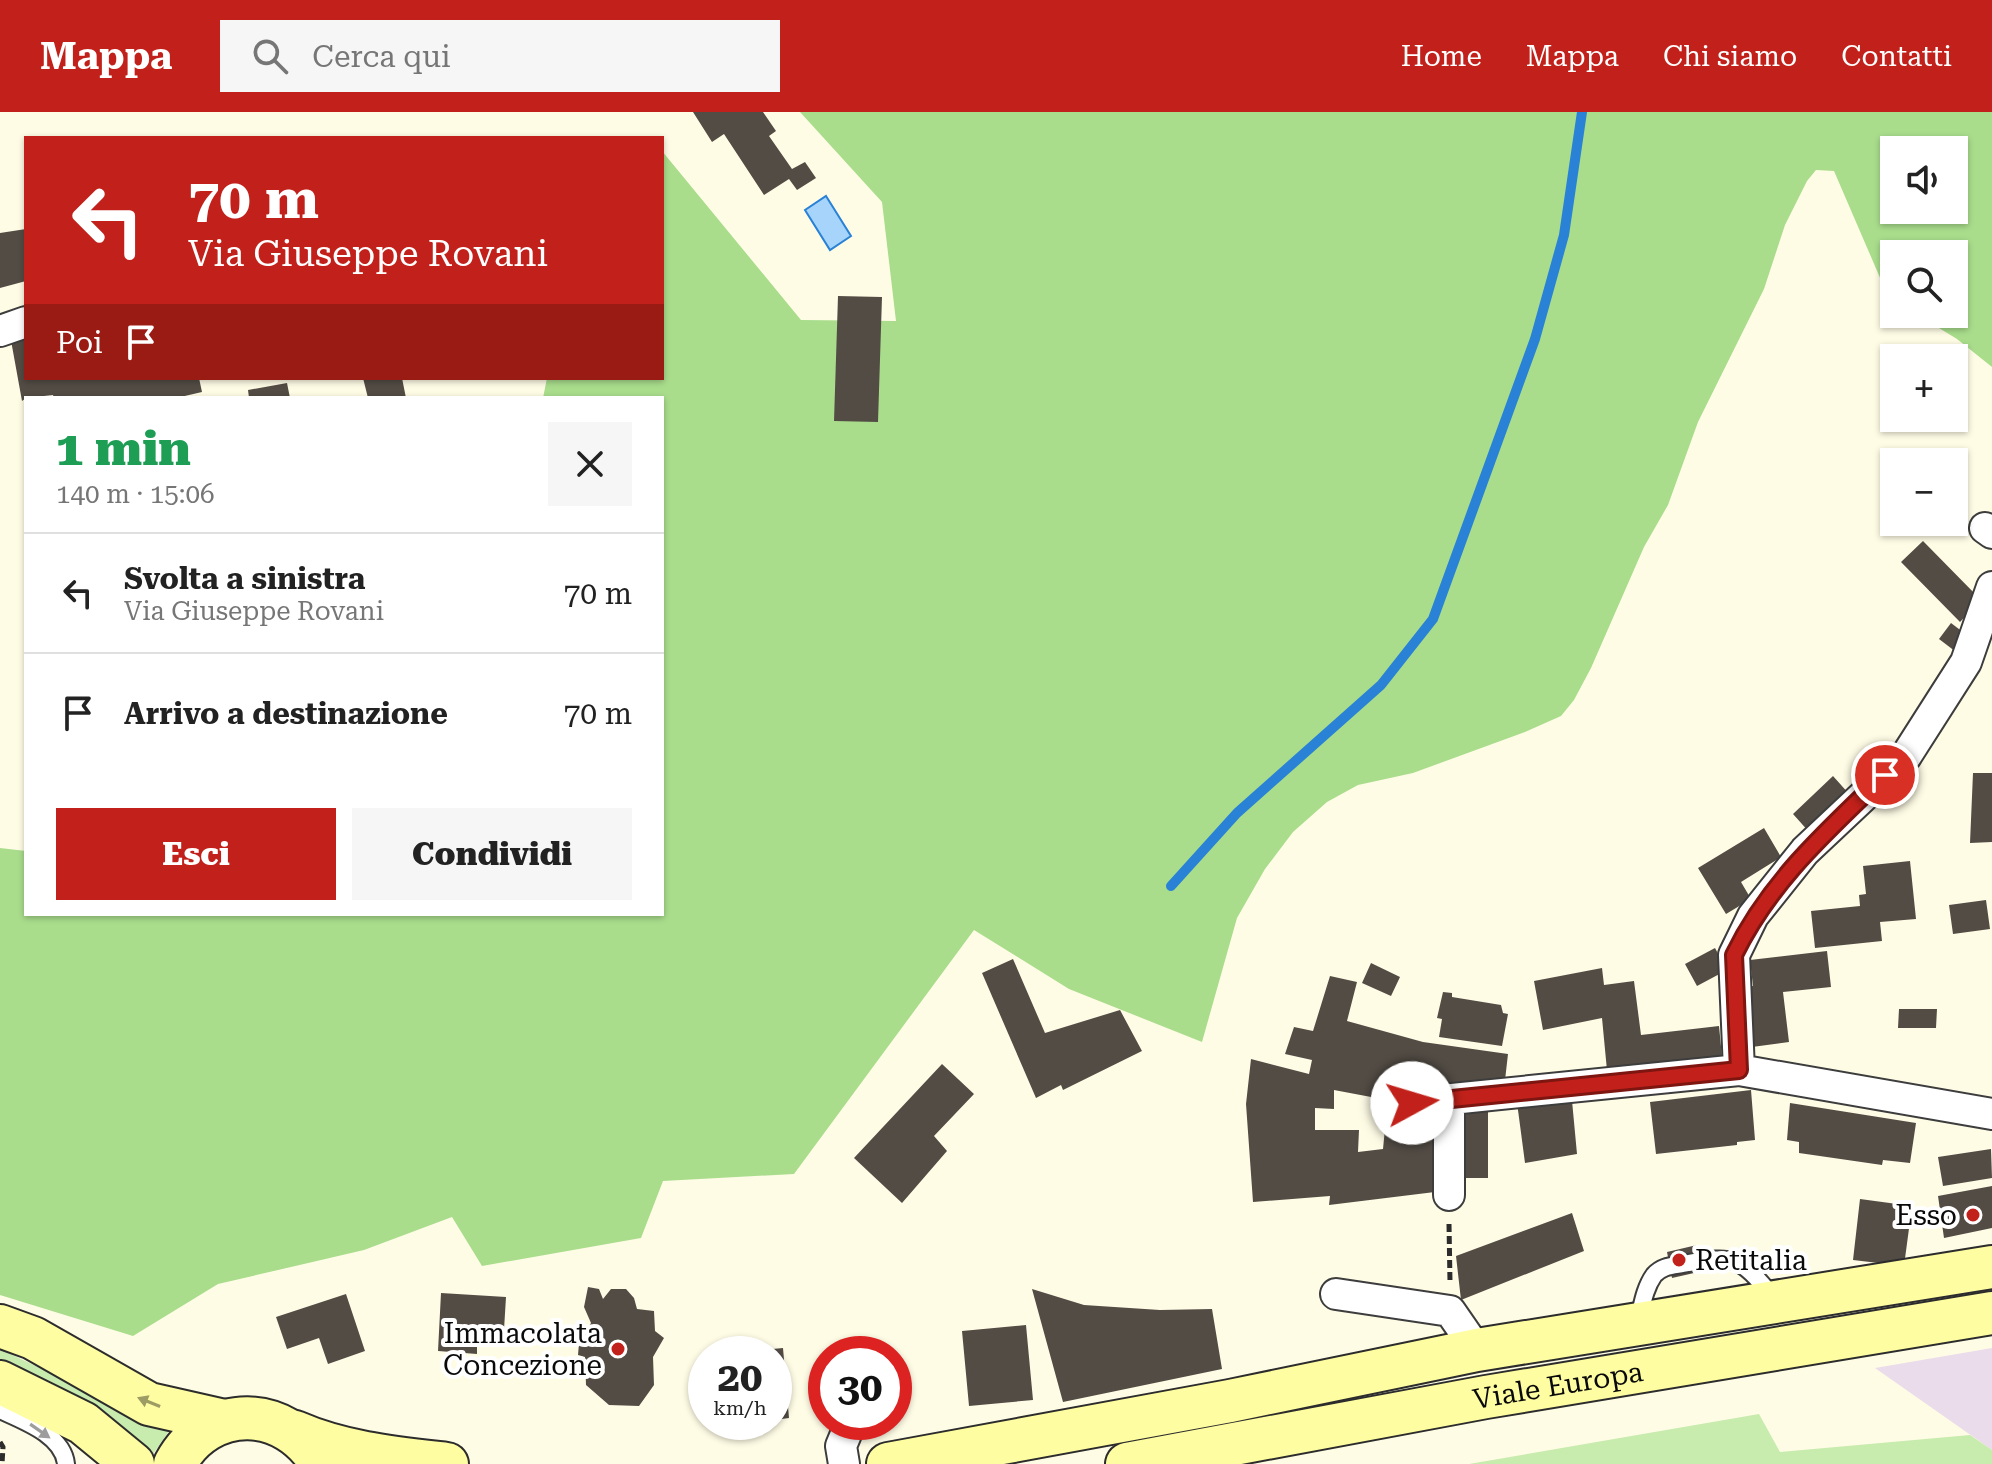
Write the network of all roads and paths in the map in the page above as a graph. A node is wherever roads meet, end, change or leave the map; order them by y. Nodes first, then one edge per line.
1 (24, 323) edge
2 (0, 331) edge
3 (1992, 587) edge
4 (1739, 1070) junction
5 (1449, 1099) junction
6 (1412, 1103) dead end
7 (1992, 1114) edge
8 (1449, 1195) joint
9 (1992, 1267) edge
10 (1336, 1294) dead end
11 (1450, 1311) junction
12 (1992, 1313) edge
13 (0, 1326) edge
14 (1477, 1350) junction
15 (0, 1382) edge
16 (0, 1410) edge
17 (224, 1421) junction
18 (295, 1432) junction
19 (844, 1440) edge
20 (0, 1442) edge
21 (2, 1464) edge
22 (66, 1464) edge
23 (133, 1464) edge
24 (175, 1464) edge
25 (321, 1464) edge
26 (447, 1464) edge
27 (844, 1464) edge
28 (888, 1464) edge
29 (1127, 1464) edge

1 - 2 street
3 - 4 street
4 - 5 street
4 - 7 street
5 - 6 street
5 - 8 street
8 - 11 path
9 - 14 street, Viale Europa
10 - 11 street
11 - 14 street, Viale Europa
12 - 29 street, Viale Europa
17 -> 13 street
14 - 28 street, Viale Europa
15 - 23 street
16 -> 22 lane
17 - 18 street
17 - 24 street
18 - 25 street
18 - 26 street
19 - 27 street
20 - 21 path

